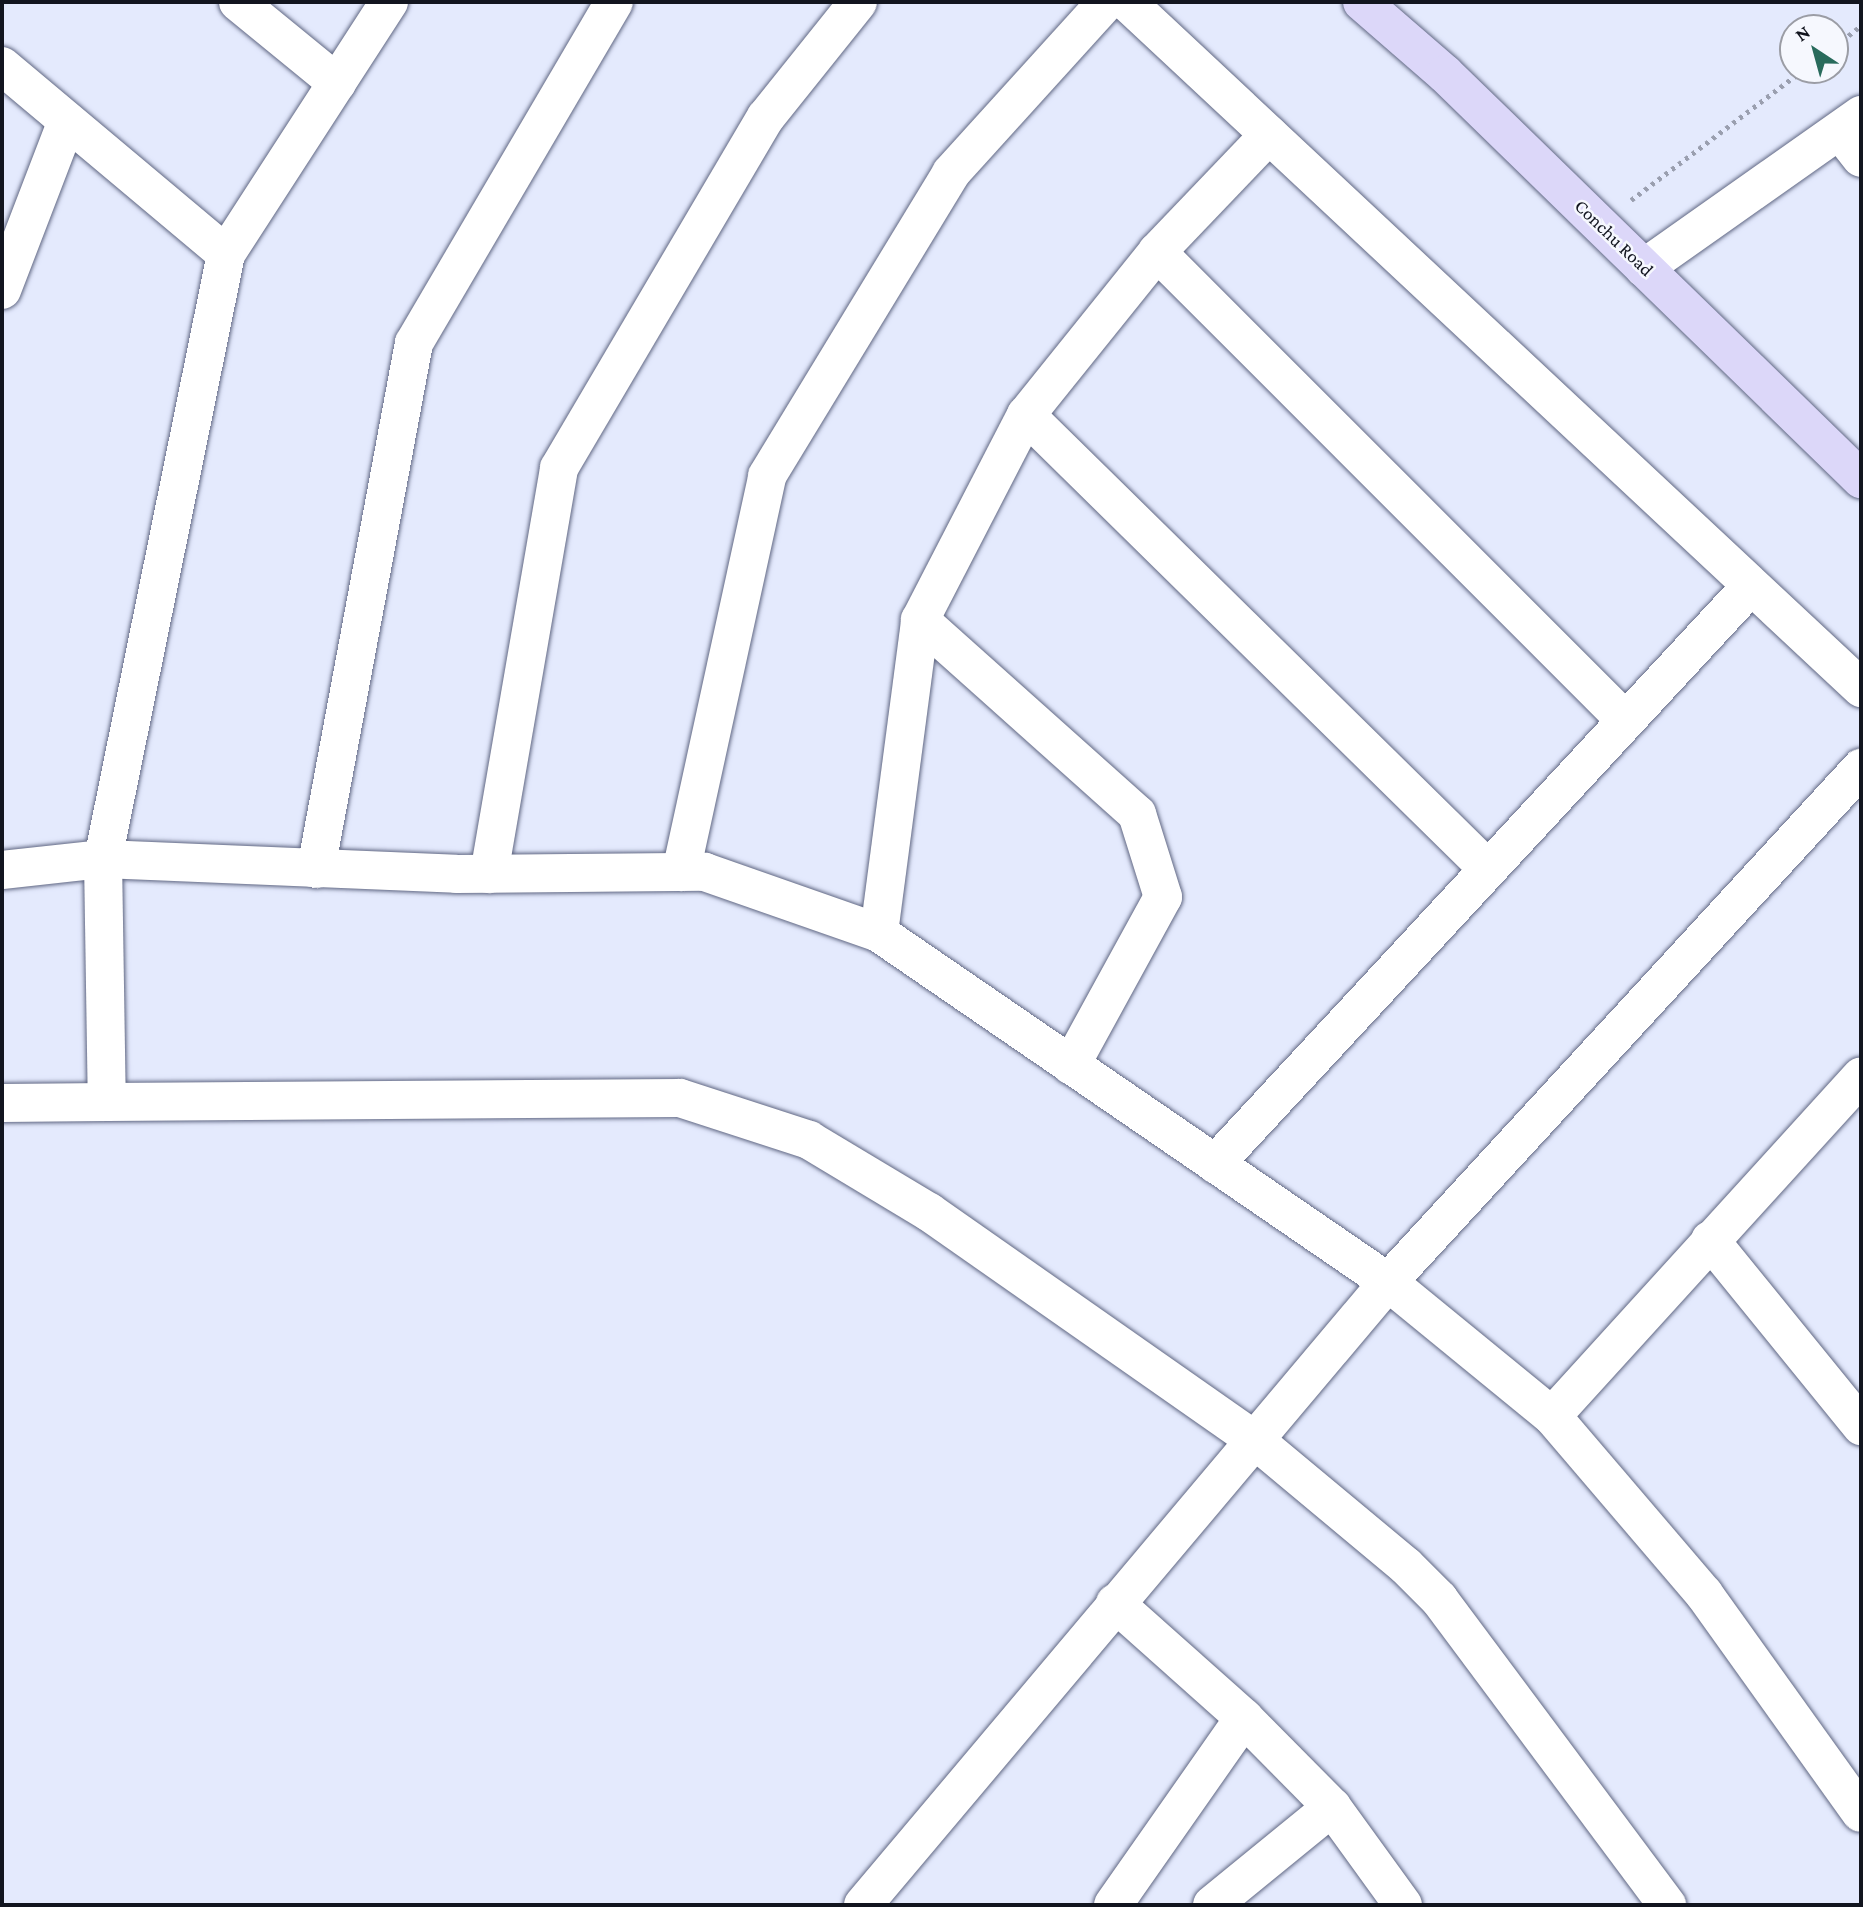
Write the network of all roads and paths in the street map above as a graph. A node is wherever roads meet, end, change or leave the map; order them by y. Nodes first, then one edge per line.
1 (238, 2) edge
2 (389, 2) edge
3 (614, 2) edge
4 (858, 2) edge
5 (1106, 2) edge
6 (1128, 2) edge
7 (1362, 2) edge
8 (2, 66) edge
9 (337, 83) junction
10 (1784, 84) edge
11 (67, 121) junction
12 (1269, 135) junction
13 (1854, 135) edge
14 (1599, 224) junction
15 (1157, 252) junction
16 (226, 254) junction
17 (1644, 268) junction
18 (2, 290) edge
19 (1026, 415) junction
20 (1861, 479) edge
21 (1751, 586) junction
22 (920, 620) junction
23 (1861, 688) edge
24 (1626, 721) junction
25 (1861, 768) edge
26 (103, 859) junction
27 (316, 869) junction
28 (1488, 869) junction
29 (2, 870) edge
30 (681, 872) junction
31 (489, 874) junction
32 (879, 933) junction
33 (1071, 1065) junction
34 (1861, 1076) edge
35 (107, 1102) junction
36 (2, 1103) edge
37 (1215, 1164) junction
38 (1710, 1240) junction
39 (1388, 1282) junction
40 (1552, 1416) junction
41 (1861, 1426) edge
42 (1256, 1441) junction
43 (1115, 1603) junction
44 (1244, 1718) junction
45 (1332, 1807) junction
46 (1861, 1812) edge
47 (863, 1905) edge
48 (1113, 1905) edge
49 (1212, 1905) edge
50 (1403, 1905) edge
51 (1667, 1905) edge

1 - 9 street
2 - 9 street
3 - 27 street
4 - 31 street
5 - 30 street
6 - 12 street
7 - 14 main road, Conchu Road
8 - 11 street
9 - 16 street
10 - 14 path
11 - 16 street
11 - 18 street
12 - 15 street
12 - 21 street
13 - 17 street
14 - 17 main road, Conchu Road
15 - 19 street
15 - 24 street
16 - 26 street
17 - 20 main road, Conchu Road
19 - 22 street
19 - 28 street
21 - 23 street
21 - 24 street
22 - 32 street
22 - 33 street
24 - 28 street
25 - 39 street
26 - 27 street
26 - 29 street
26 - 35 street
27 - 31 street
28 - 37 street
30 - 31 street
30 - 32 street
32 - 33 street
33 - 37 street
34 - 38 street
35 - 36 street
35 - 42 street
37 - 39 street
38 - 40 street
38 - 41 street
39 - 40 street
39 - 42 street
40 - 46 street
42 - 43 street
42 - 51 street
43 - 44 street
43 - 47 street
44 - 45 street
44 - 48 street
45 - 49 street
45 - 50 street

